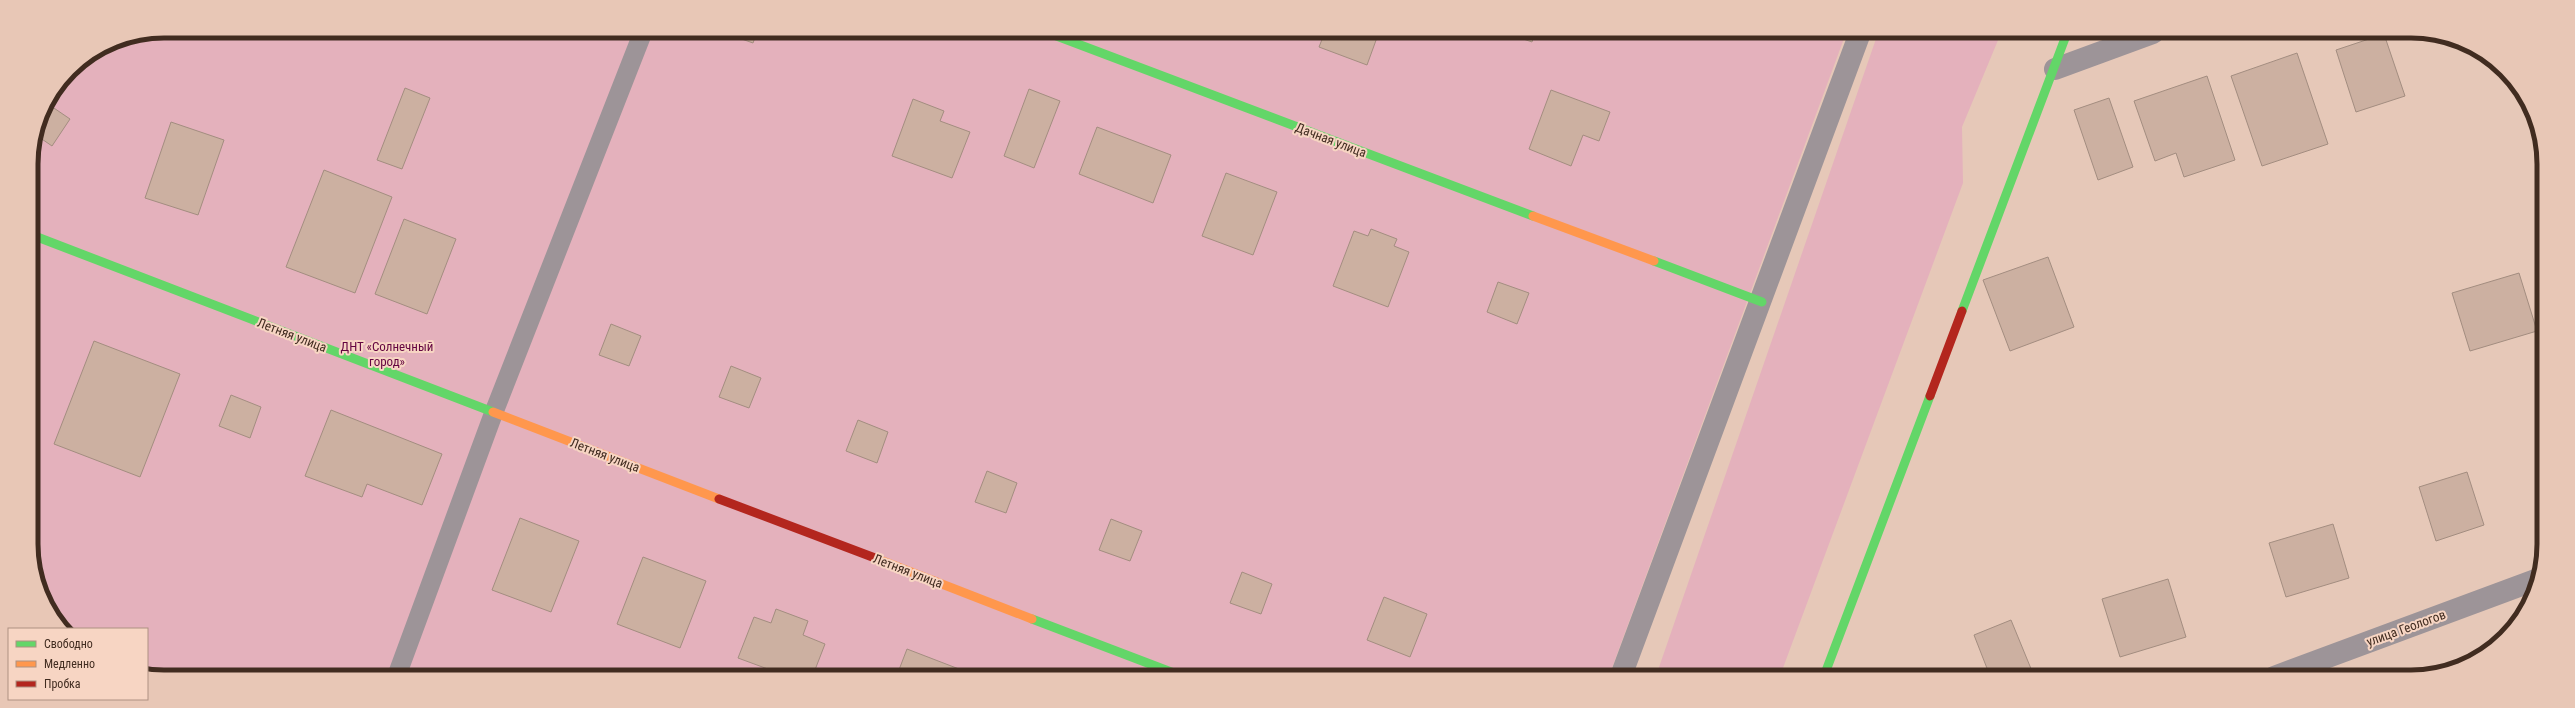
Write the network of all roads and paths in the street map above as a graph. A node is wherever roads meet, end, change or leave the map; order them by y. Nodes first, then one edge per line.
1 (641, 38) edge
2 (1062, 38) edge
3 (1858, 38) edge
4 (2065, 38) edge
5 (2139, 38) edge
6 (2055, 69) junction
7 (38, 237) edge
8 (1762, 302) junction
9 (494, 412) junction
10 (2531, 582) edge
11 (399, 670) edge
12 (1163, 670) edge
13 (1623, 670) edge
14 (1826, 670) edge
15 (2293, 670) edge

1 - 9 lane
2 - 8 street, Дачная улица
3 - 8 street
4 - 6 street
5 - 6 street
6 - 14 street
7 - 9 street, Летняя улица
8 - 13 street
9 - 11 lane
9 - 12 street, Летняя улица
10 - 15 street, улица Геологов

